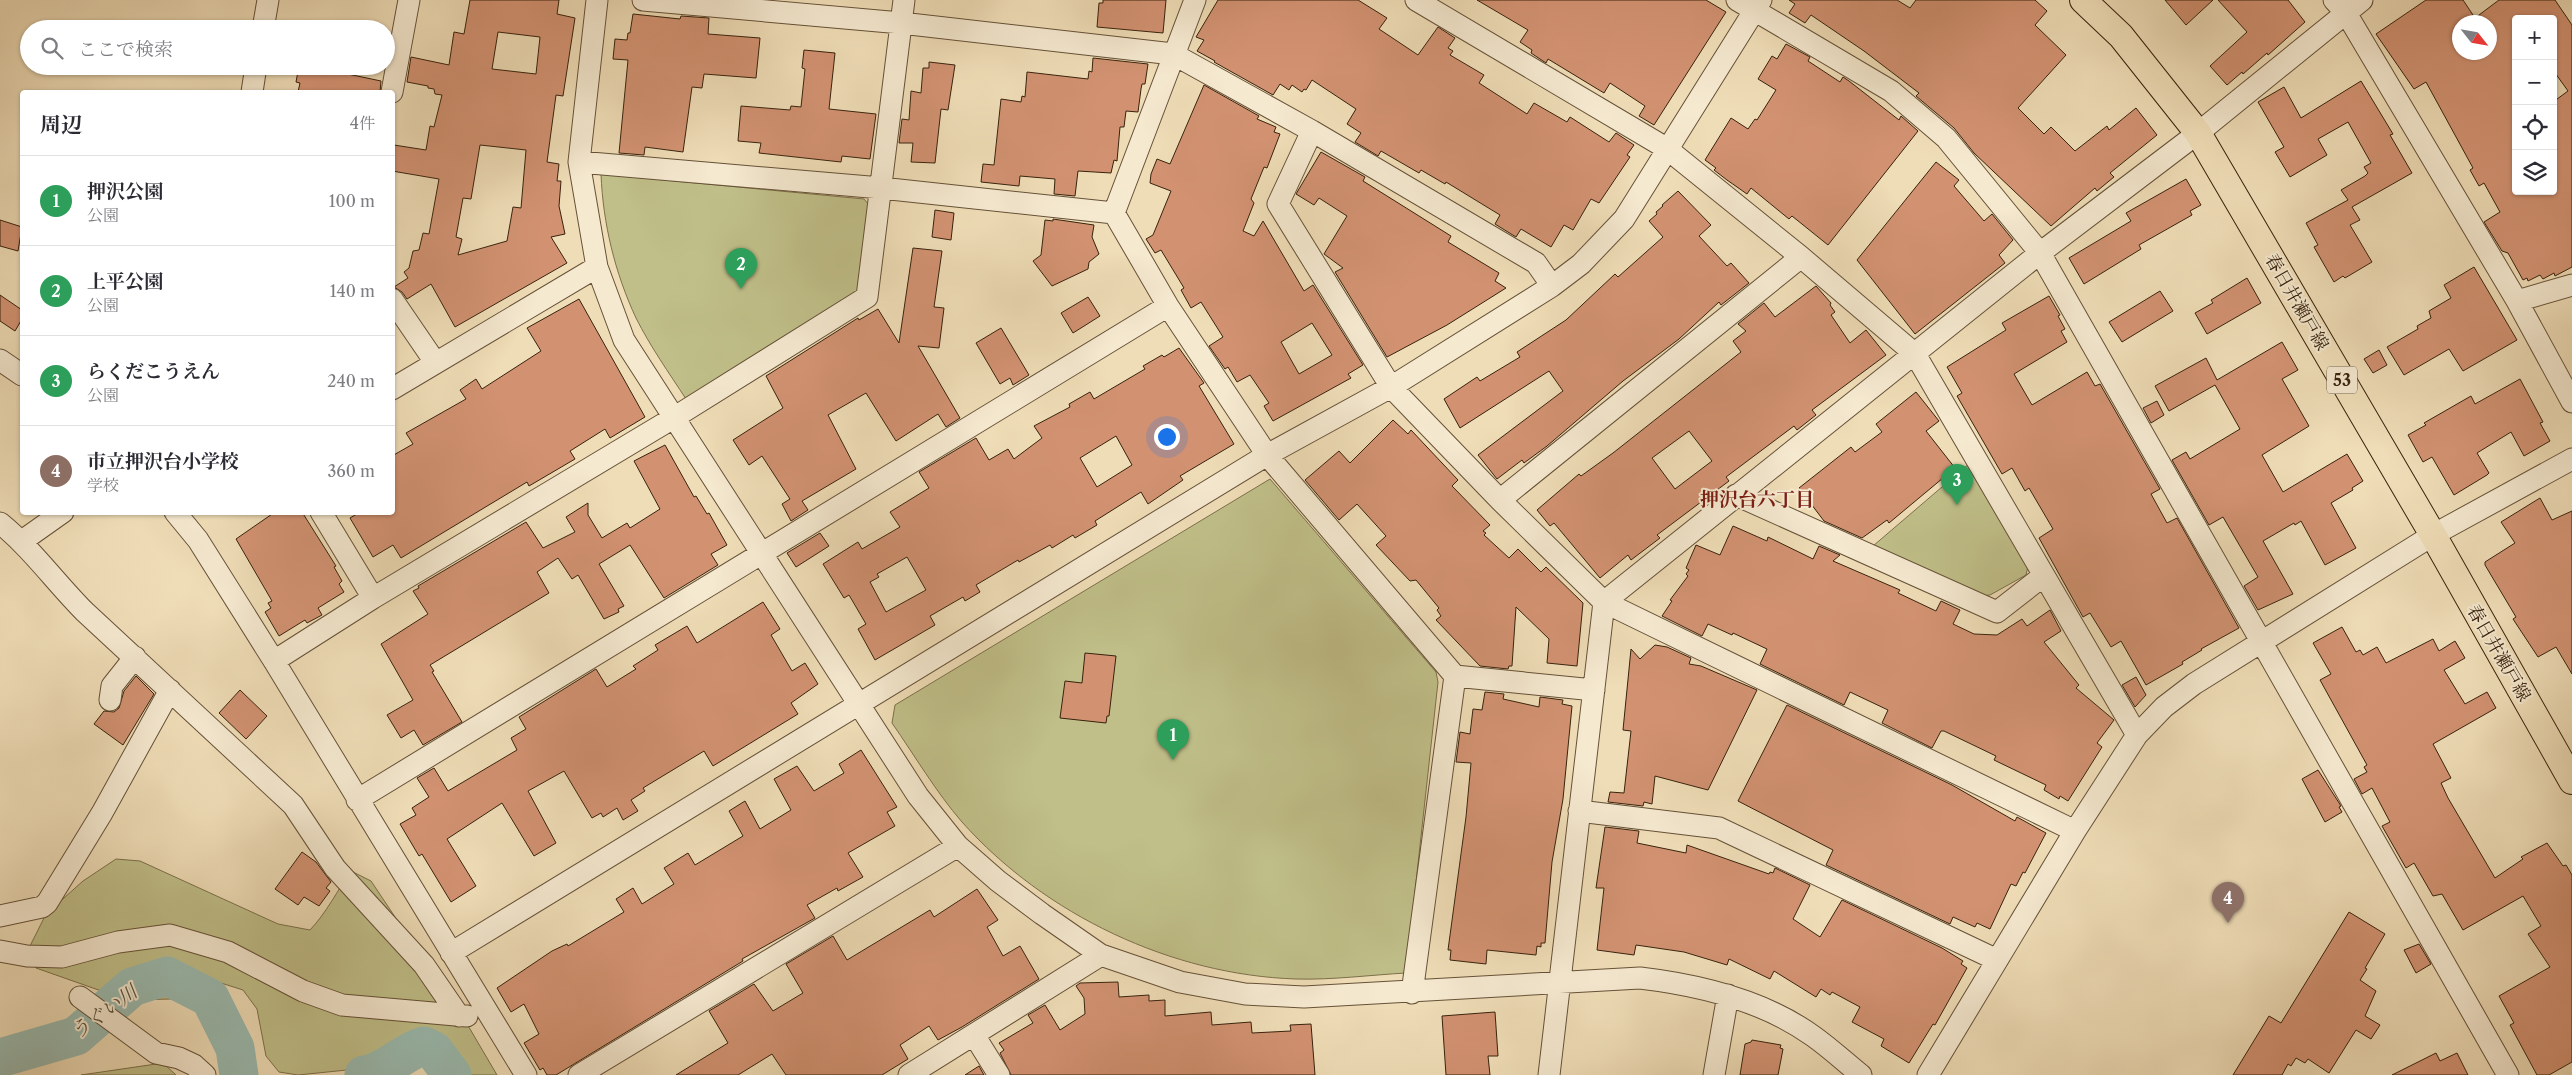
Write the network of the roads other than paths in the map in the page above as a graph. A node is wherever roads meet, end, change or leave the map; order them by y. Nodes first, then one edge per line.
1 (268, 0) edge
2 (409, 0) edge
3 (596, 0) edge
4 (643, 0) edge
5 (904, 0) edge
6 (1195, 0) edge
7 (1416, 0) edge
8 (2083, 0) edge
9 (1751, 3) edge
10 (2347, 4) edge
11 (265, 20) edge
12 (901, 23) junction
13 (1173, 54) junction
14 (255, 75) edge
15 (252, 90) edge
16 (392, 90) edge
17 (1312, 132) junction
18 (2198, 133) junction
19 (1666, 148) junction
20 (579, 162) junction
21 (881, 188) junction
22 (1114, 213) junction
23 (2040, 253) junction
24 (1801, 256) junction
25 (597, 267) junction
26 (2572, 285) edge
27 (1552, 286) junction
28 (2517, 301) junction
29 (395, 303) edge
30 (1168, 306) junction
31 (1915, 354) junction
32 (435, 362) junction
33 (395, 387) edge
34 (1391, 387) junction
35 (2572, 402) edge
36 (675, 416) junction
37 (1267, 455) junction
38 (2572, 459) edge
39 (1736, 495) junction
40 (1500, 500) junction
41 (59, 515) edge
42 (177, 515) edge
43 (323, 515) edge
44 (0, 523) edge
45 (2433, 536) junction
46 (22, 541) junction
47 (763, 552) junction
48 (2043, 576) junction
49 (373, 598) junction
50 (1604, 602) junction
51 (2262, 640) junction
52 (134, 657) junction
53 (274, 661) junction
54 (1456, 676) junction
55 (170, 690) junction
56 (1594, 690) junction
57 (110, 700) dead end
58 (857, 705) junction
59 (2137, 735) junction
60 (2572, 780) edge
61 (357, 800) junction
62 (1580, 811) junction
63 (2075, 831) junction
64 (958, 846) junction
65 (0, 916) edge
66 (0, 950) edge
67 (451, 953) junction
68 (1101, 955) junction
69 (1997, 960) junction
70 (1560, 983) junction
71 (1412, 993) junction
72 (1728, 995) junction
73 (80, 997) dead end
74 (458, 1016) junction
75 (490, 1019) junction
76 (974, 1035) junction
77 (204, 1075) edge
78 (526, 1075) edge
79 (579, 1075) edge
80 (909, 1075) edge
81 (999, 1075) edge
82 (1550, 1075) edge
83 (1714, 1075) edge
84 (1861, 1075) edge
85 (1928, 1075) edge
86 (2508, 1075) edge

1 - 11 street
2 - 16 street
3 - 20 street
4 - 12 street
5 - 12 street
6 - 13 street
7 - 19 street
8 - 18 main road, 春日井瀬戸線 / 53
9 - 19 street
9 - 23 street
10 - 18 street
10 - 28 street
12 - 13 street
12 - 21 street
13 - 17 street
13 - 22 street
14 - 15 street
17 - 27 street
17 - 34 street
18 - 23 street
18 - 45 main road, 春日井瀬戸線 / 53
19 - 24 street
19 - 27 street
20 - 21 street
20 - 25 street
21 - 22 street
21 - 36 street
22 - 30 street
23 - 31 street
23 - 51 street
24 - 31 street
24 - 40 street
25 - 32 street
25 - 36 street
26 - 28 street
27 - 34 street
28 - 35 street
29 - 32 street
30 - 37 street
30 - 47 street
31 - 39 street
31 - 48 street
32 - 33 street
34 - 37 street
34 - 40 street
36 - 47 street
36 - 49 street
37 - 54 street
37 - 58 street
38 - 45 street
39 - 48 street
39 - 50 street
40 - 50 street
41 - 46 street
42 - 53 street
43 - 49 street
44 - 46 street
45 - 51 street
45 - 60 main road, 春日井瀬戸線 / 53
46 - 52 street
47 - 58 street
47 - 61 street
48 - 59 street
49 - 53 street
50 - 56 street
50 - 63 street
51 - 59 street
51 - 86 street
52 - 55 street
52 - 57 street
53 - 61 street
54 - 56 street
54 - 71 street
55 - 65 street
55 - 74 street
56 - 62 street
58 - 64 street
58 - 67 street
59 - 63 street
61 - 67 street
62 - 69 street
62 - 70 street
63 - 69 street
64 - 68 street
64 - 79 street
66 - 74 street
67 - 75 street
68 - 71 street
68 - 76 street
69 - 85 street
70 - 71 street
70 - 72 street
70 - 82 street
72 - 83 street
72 - 84 street
73 - 77 street
74 - 75 street
75 - 78 street
76 - 80 street
76 - 81 street

